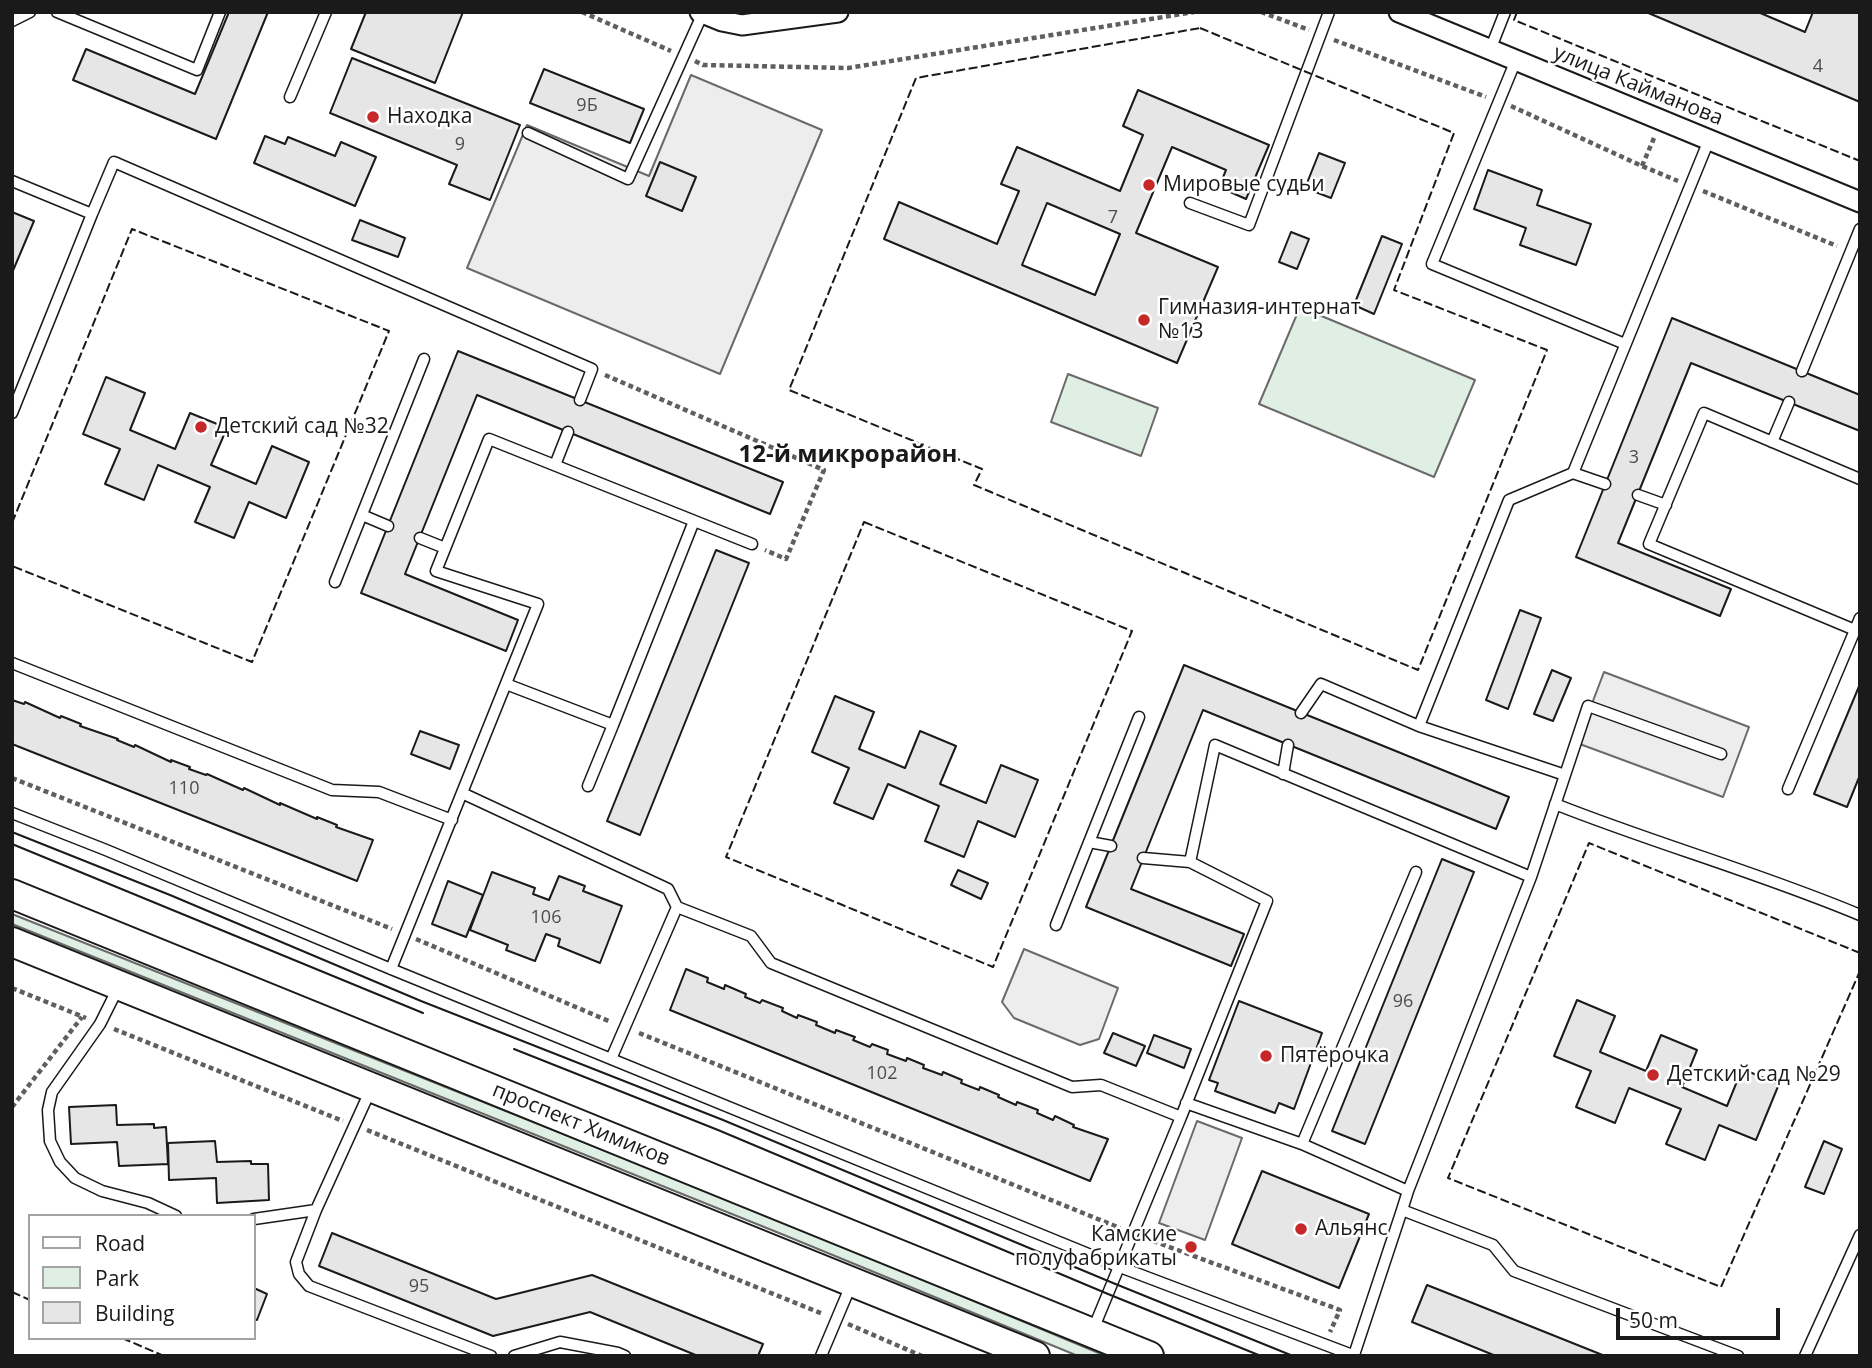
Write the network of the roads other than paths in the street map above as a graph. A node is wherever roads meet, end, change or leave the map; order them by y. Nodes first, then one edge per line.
1 (30, 12) edge
2 (57, 12) edge
3 (220, 12) edge
4 (326, 12) edge
5 (838, 12) edge
6 (1329, 12) edge
7 (1399, 12) edge
8 (1505, 12) edge
9 (702, 13) edge
10 (724, 17) edge
11 (12, 21) edge
12 (1490, 50) junction
13 (1516, 60) junction
14 (290, 97) dead end
15 (528, 133) dead end
16 (1709, 140) junction
17 (12, 181) edge
18 (1860, 202) edge
19 (1190, 203) dead end
20 (92, 214) junction
21 (1860, 229) edge
22 (1625, 344) junction
23 (424, 359) dead end
24 (1802, 371) dead end
25 (580, 400) dead end
26 (1789, 402) dead end
27 (12, 414) edge
28 (568, 432) dead end
29 (1773, 442) junction
30 (555, 465) junction
31 (1573, 473) junction
32 (1860, 479) edge
33 (1605, 484) dead end
34 (1638, 495) dead end
35 (1666, 505) junction
36 (362, 515) junction
37 (694, 521) junction
38 (388, 526) dead end
39 (419, 538) dead end
40 (752, 544) road end
41 (445, 548) junction
42 (335, 582) dead end
43 (1860, 618) edge
44 (1855, 630) junction
45 (12, 663) edge
46 (506, 684) junction
47 (1301, 713) dead end
48 (1139, 718) dead end
49 (613, 725) junction
50 (1419, 726) junction
51 (1288, 745) dead end
52 (1721, 754) dead end
53 (1283, 774) junction
54 (1565, 775) junction
55 (588, 786) dead end
56 (1788, 789) dead end
57 (462, 793) junction
58 (1555, 804) junction
59 (12, 813) edge
60 (452, 820) junction
61 (1089, 842) junction
62 (1111, 846) dead end
63 (1143, 858) dead end
64 (1190, 862) junction
65 (1416, 872) dead end
66 (1531, 877) junction
67 (12, 894) edge
68 (677, 907) junction
69 (1860, 915) edge
70 (1056, 925) dead end
71 (12, 942) edge
72 (391, 969) junction
73 (120, 985) junction
74 (611, 1059) junction
75 (372, 1088) junction
76 (1186, 1103) junction
77 (1181, 1117) junction
78 (1302, 1144) junction
79 (1408, 1191) junction
80 (316, 1210) junction
81 (1402, 1210) junction
82 (172, 1214) edge
83 (256, 1219) edge
84 (1860, 1235) edge
85 (1120, 1267) junction
86 (853, 1281) junction
87 (1091, 1332) junction
88 (1354, 1355) edge
89 (491, 1356) edge
90 (514, 1356) edge
91 (625, 1356) edge
92 (821, 1356) edge
93 (1035, 1356) edge
94 (1149, 1356) edge
95 (1738, 1356) edge
96 (1805, 1356) edge

1 - 11 lane
2 - 3 lane
4 - 14 lane
5 - 10 street
6 - 19 lane
7 - 12 street, улица Кайманова
8 - 12 lane
9 - 10 street
9 - 15 lane
12 - 13 street, улица Кайманова
13 - 16 street, улица Кайманова
13 - 22 lane
16 - 18 street, улица Кайманова
16 - 22 lane
17 - 20 lane
20 - 25 lane
20 - 27 lane
21 - 24 lane
22 - 31 lane
23 - 36 lane
26 - 29 lane
28 - 30 lane
29 - 32 lane
29 - 35 lane
30 - 37 lane
30 - 41 lane
31 - 33 lane
31 - 50 lane
34 - 35 lane
35 - 44 lane
36 - 38 lane
36 - 42 lane
37 - 40 lane
37 - 49 lane
39 - 41 lane
41 - 46 lane
43 - 44 lane
44 - 56 lane
45 - 60 lane
46 - 49 lane
46 - 57 lane
47 - 50 lane
48 - 61 lane
49 - 55 lane
50 - 54 lane
51 - 53 lane
52 - 54 lane
53 - 64 lane
53 - 66 lane
54 - 58 lane
57 - 60 lane
57 - 68 lane
58 - 66 lane
58 - 69 lane
59 - 72 lane
60 - 72 lane
61 - 62 lane
61 - 70 lane
63 - 64 lane
64 - 76 lane
65 - 78 lane
66 - 79 lane
67 - 87 main road, проспект Химиков
68 - 74 lane
68 - 77 lane
71 - 73 main road, проспект Химиков
72 - 74 lane
73 - 75 main road, проспект Химиков
73 - 82 lane
74 - 85 lane
75 - 80 lane
75 - 86 main road, проспект Химиков
76 - 77 lane
76 - 78 lane
77 - 85 lane
78 - 79 lane
79 - 81 lane
80 - 83 lane
80 - 89 lane
81 - 88 lane
81 - 95 lane
84 - 96 lane
85 - 87 lane
85 - 88 lane
86 - 92 lane
86 - 93 main road, проспект Химиков
87 - 94 main road, проспект Химиков
90 - 91 lane

